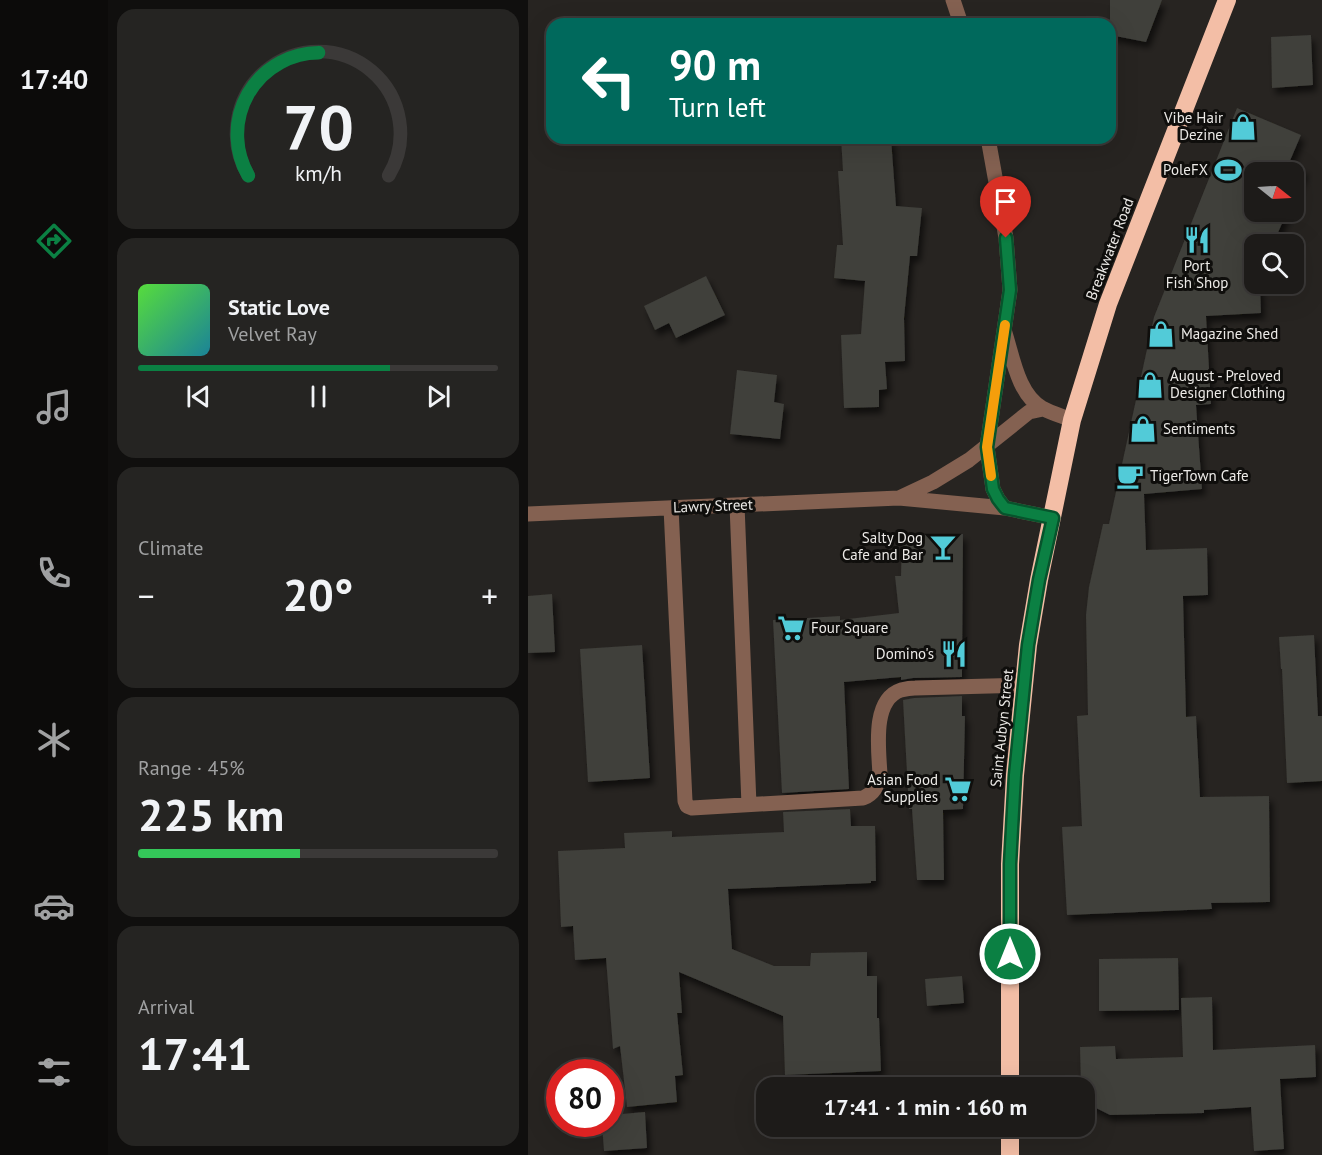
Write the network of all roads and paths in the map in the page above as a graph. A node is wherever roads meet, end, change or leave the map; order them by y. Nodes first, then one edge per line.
1 (953, 0) edge
2 (1227, 0) edge
3 (959, 18) edge
4 (989, 144) edge
5 (1004, 330) junction
6 (1043, 409) junction
7 (1072, 420) junction
8 (987, 447) junction
9 (899, 498) junction
10 (737, 505) junction
11 (671, 508) junction
12 (1005, 508) junction
13 (528, 514) edge
14 (1053, 518) junction
15 (1025, 685) junction
16 (749, 805) junction
17 (1010, 1077) edge
18 (1010, 1137) edge
19 (1010, 1155) edge

1 - 3 street
2 - 7 highway, Breakwater Road
4 - 5 street
5 - 6 street
5 - 8 street
6 - 7 street
6 - 8 street, Lawry Street
7 - 14 highway, Breakwater Road
8 - 9 street, Lawry Street
8 - 12 street
9 - 10 street, Lawry Street
9 - 12 street, Lawry Street
10 - 11 street, Lawry Street
10 - 16 street
11 - 13 street, Lawry Street
11 - 16 street
12 - 14 street, Lawry Street
14 - 15 highway, Saint Aubyn Street
15 - 16 street
15 - 17 highway, Saint Aubyn Street
18 - 19 highway

